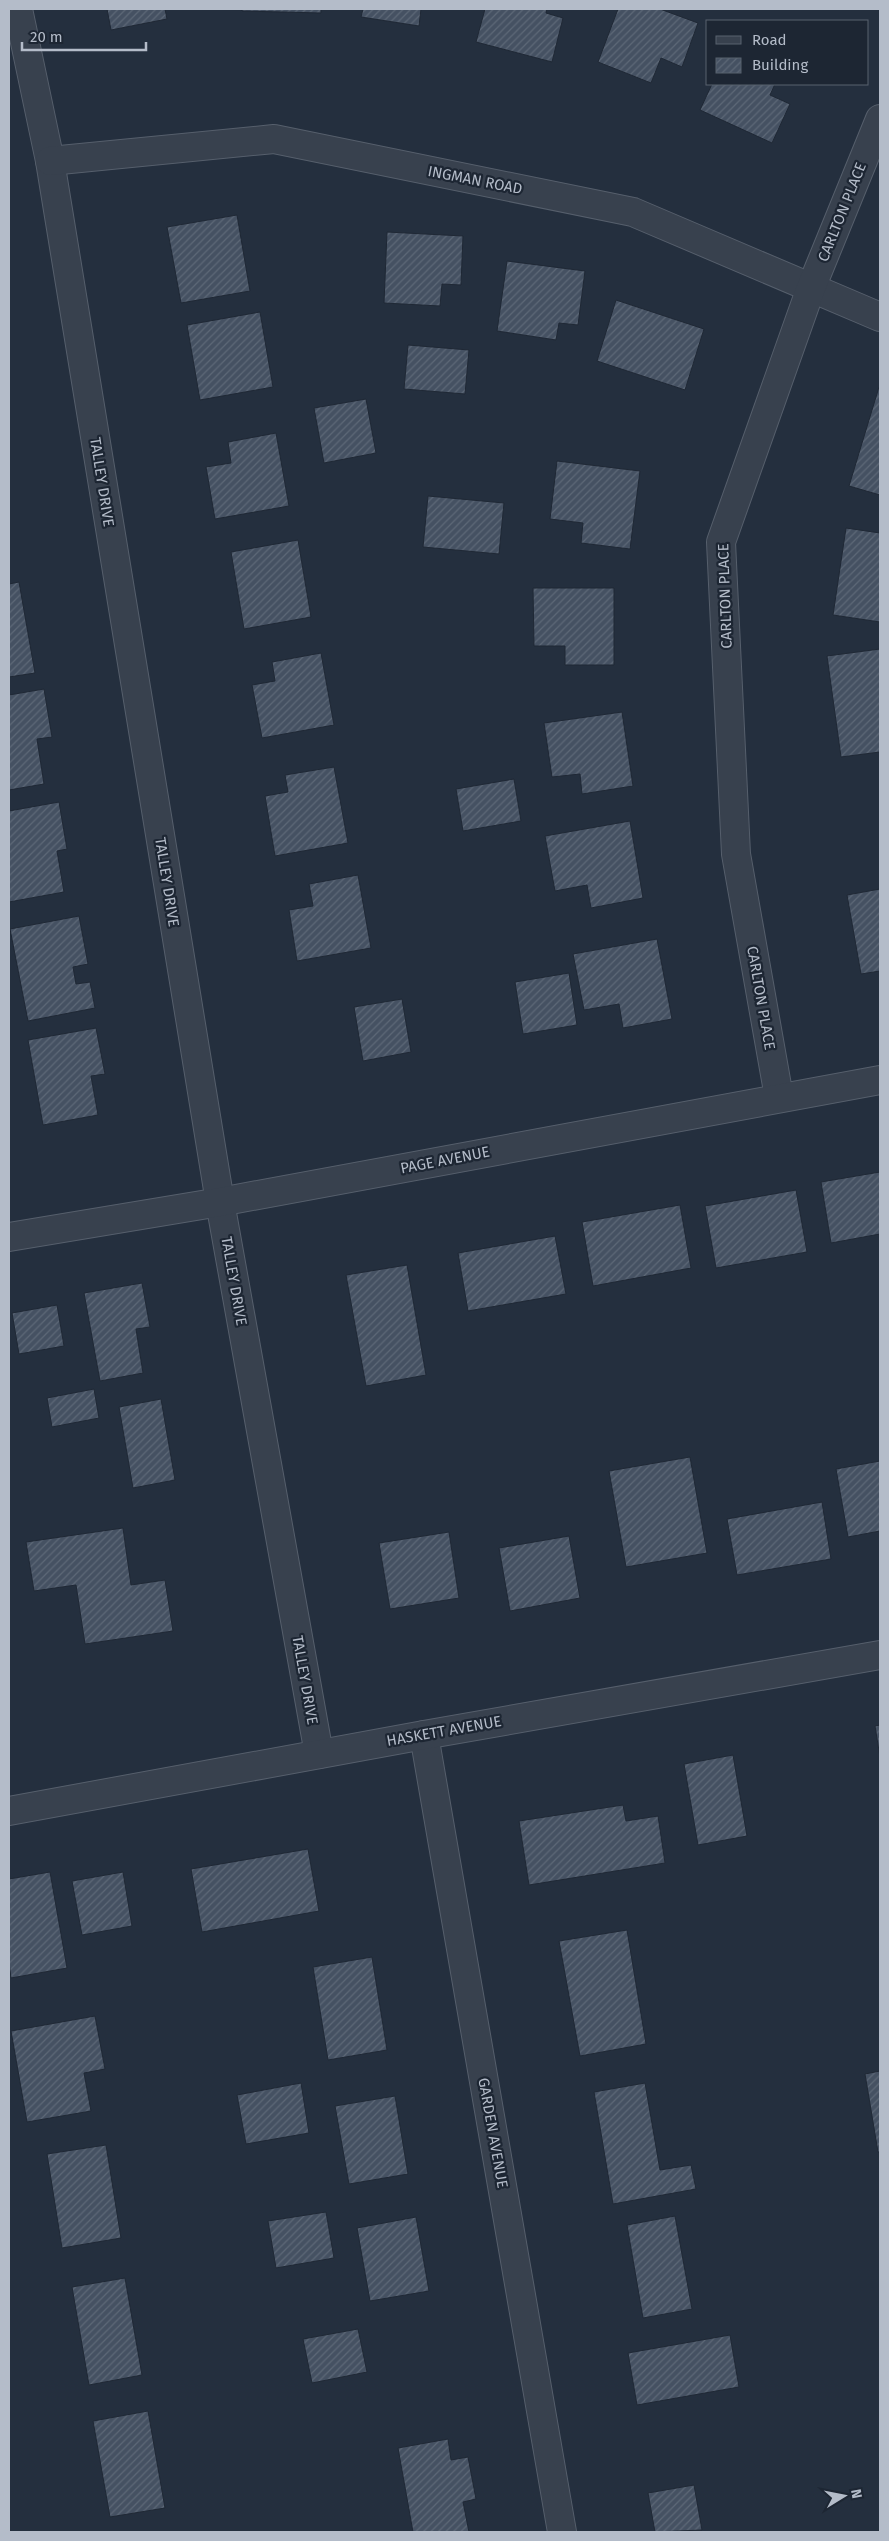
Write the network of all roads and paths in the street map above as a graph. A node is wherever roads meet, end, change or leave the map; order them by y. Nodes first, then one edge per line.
1 (18, 9) edge
2 (880, 119) edge
3 (50, 161) junction
4 (811, 288) junction
5 (880, 318) edge
6 (880, 1080) edge
7 (779, 1097) junction
8 (220, 1202) junction
9 (9, 1237) edge
10 (880, 1655) edge
11 (424, 1735) junction
12 (319, 1754) junction
13 (9, 1811) edge
14 (562, 2532) edge

1 - 3 street, TALLEY DRIVE
2 - 4 street, CARLTON PLACE
3 - 4 street, INGMAN ROAD
3 - 8 street, TALLEY DRIVE
4 - 5 street, INGMAN ROAD
4 - 7 street, CARLTON PLACE
6 - 7 street, PAGE AVENUE
7 - 8 street, PAGE AVENUE
8 - 9 street, PAGE AVENUE
8 - 12 street, TALLEY DRIVE
10 - 11 street, HASKETT AVENUE
11 - 12 street, HASKETT AVENUE
11 - 14 street, GARDEN AVENUE
12 - 13 street, HASKETT AVENUE

